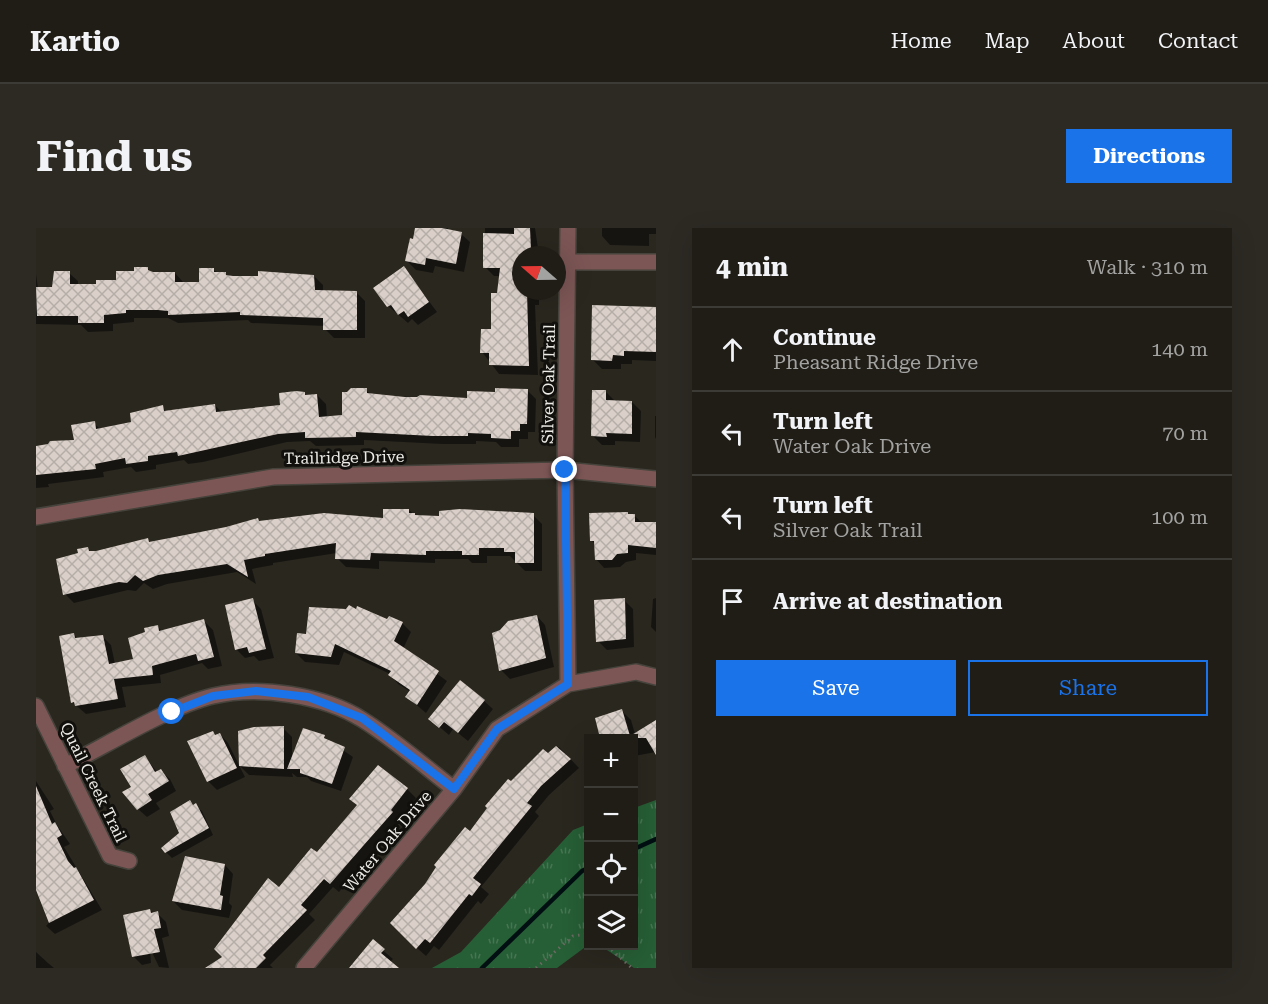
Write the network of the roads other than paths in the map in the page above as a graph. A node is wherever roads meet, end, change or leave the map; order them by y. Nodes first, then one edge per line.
1 (568, 228) edge
2 (568, 262) junction
3 (656, 262) edge
4 (565, 470) junction
5 (656, 479) edge
6 (36, 517) edge
7 (656, 677) edge
8 (568, 684) junction
9 (36, 706) edge
10 (65, 766) junction
11 (454, 789) junction
12 (129, 861) dead end
13 (304, 968) edge

1 - 2 street, Silver Oak Trail
2 - 3 street
2 - 4 street, Silver Oak Trail
4 - 5 street, Trailridge Drive
4 - 6 street, Trailridge Drive
4 - 8 street, Silver Oak Trail
7 - 8 street, Water Oak Drive
8 - 11 street, Water Oak Drive
9 - 10 street, Quail Creek Trail
10 - 11 street
10 - 12 street, Quail Creek Trail
11 - 13 street, Water Oak Drive

